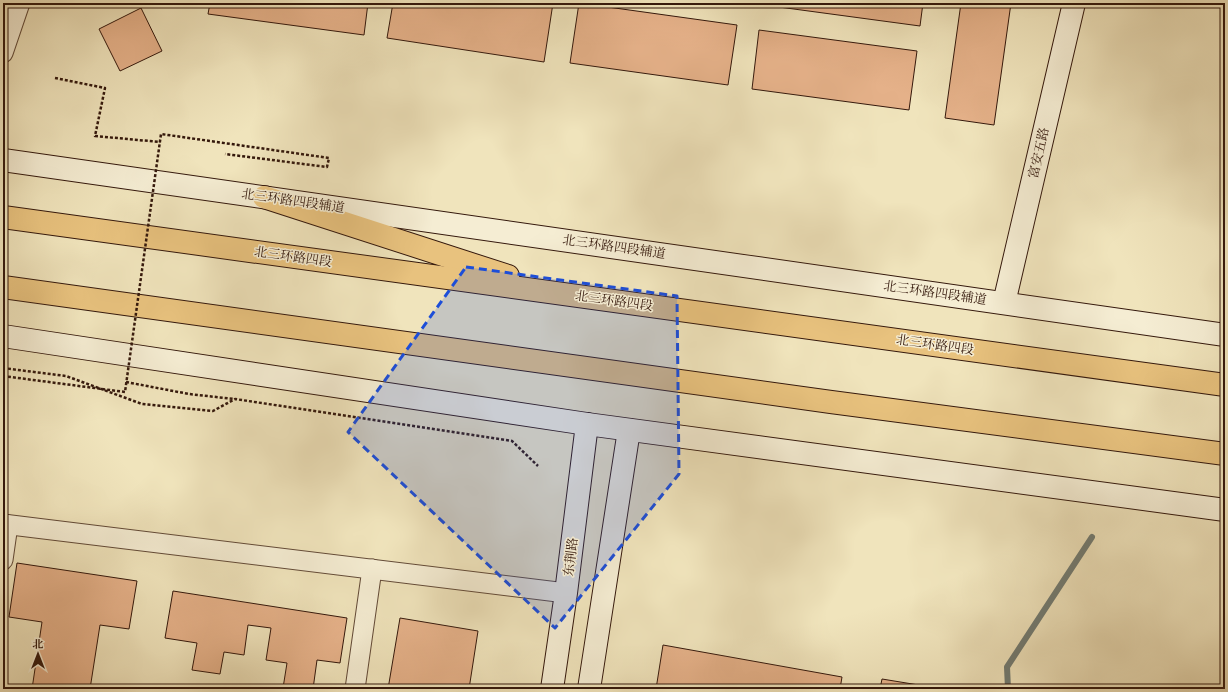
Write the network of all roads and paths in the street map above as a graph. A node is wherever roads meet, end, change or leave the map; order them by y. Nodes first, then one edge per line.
1 (20, 3) edge
2 (1074, 3) edge
3 (3, 53) edge
4 (55, 78) dead end
5 (160, 142) junction
6 (225, 154) dead end
7 (3, 160) edge
8 (264, 197) junction
9 (3, 217) edge
10 (3, 287) edge
11 (562, 294) junction
12 (1004, 303) junction
13 (1225, 335) edge
14 (3, 336) edge
15 (3, 368) edge
16 (3, 376) edge
17 (126, 382) junction
18 (1225, 385) edge
19 (235, 399) junction
20 (587, 424) junction
21 (629, 430) junction
22 (1225, 454) edge
23 (538, 466) dead end
24 (1225, 510) edge
25 (6, 524) edge
26 (3, 560) edge
27 (372, 569) junction
28 (566, 593) junction
29 (355, 689) edge
30 (552, 689) edge
31 (588, 689) edge

1 - 3 street
2 - 12 main road, 富安五路
4 - 5 path
5 - 6 path, bridge
5 - 17 path, bridge
7 - 8 main road, 北三环路四段辅道
8 - 11 highway
8 - 12 main road, 北三环路四段辅道
9 - 11 highway, 北三环路四段
10 - 22 highway
11 - 18 highway, 北三环路四段
12 - 13 main road, 北三环路四段辅道
14 - 20 main road
15 - 19 path
16 - 17 path, bridge
17 - 19 path
19 - 23 path
20 - 21 main road
20 - 28 main road, 东荆路
21 - 24 main road
21 - 31 main road
25 - 26 street
25 - 27 street
27 - 28 street
27 - 29 street
28 - 30 main road, 东荆路

